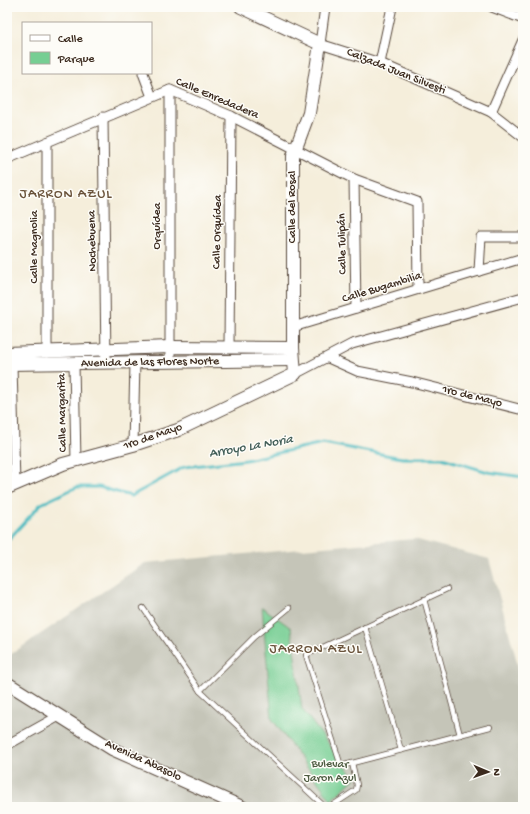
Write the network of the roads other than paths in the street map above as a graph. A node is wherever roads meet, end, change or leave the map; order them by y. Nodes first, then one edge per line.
1 (241, 7) edge
2 (325, 7) edge
3 (392, 7) edge
4 (492, 7) edge
5 (254, 10) edge
6 (523, 19) edge
7 (523, 40) edge
8 (320, 44) junction
9 (380, 64) junction
10 (143, 74) edge
11 (170, 90) junction
12 (152, 97) junction
13 (491, 112) junction
14 (231, 116) junction
15 (103, 117) junction
16 (523, 137) edge
17 (47, 142) junction
18 (296, 148) junction
19 (7, 159) edge
20 (354, 179) junction
21 (523, 237) edge
22 (523, 258) edge
23 (479, 271) junction
24 (418, 289) junction
25 (523, 297) edge
26 (356, 308) junction
27 (293, 327) junction
28 (170, 347) junction
29 (229, 347) junction
30 (106, 351) junction
31 (47, 353) junction
32 (293, 354) junction
33 (328, 358) junction
34 (9, 361) edge
35 (170, 362) junction
36 (106, 363) junction
37 (135, 363) junction
38 (74, 364) junction
39 (295, 374) junction
40 (523, 410) edge
41 (134, 445) junction
42 (76, 461) junction
43 (11, 486) edge
44 (447, 589) dead end
45 (424, 600) junction
46 (143, 608) dead end
47 (289, 608) dead end
48 (365, 627) junction
49 (7, 683) edge
50 (200, 691) junction
51 (59, 716) junction
52 (490, 727) dead end
53 (460, 735) junction
54 (7, 745) edge
55 (401, 750) junction
56 (352, 763) junction
57 (242, 807) edge
58 (325, 807) edge
59 (330, 807) edge

1 - 5 street, Calzada Juan Silvesti
2 - 8 street
3 - 9 street
4 - 6 street
5 - 8 street, Calzada Juan Silvesti
7 - 13 street
8 - 9 street, Calzada Juan Silvesti
8 - 18 street, Calle del Rosal
9 - 13 street, Calzada Juan Silvesti
10 - 12 street
11 - 12 street, Calle Enredadera
11 - 14 street, Calle Enredadera
11 - 28 street, Orquídea
12 - 15 street, Calle Enredadera
13 - 16 street, Calzada Juan Silvesti
14 - 18 street, Calle Enredadera
14 - 29 street, Calle Orquídea
15 - 17 street, Calle Enredadera
15 - 30 street, Nochebuena
17 - 19 street, Calle Enredadera
17 - 31 street, Calle Magnolia
18 - 20 street, Calle Enredadera
18 - 27 street, Calle del Rosal
20 - 24 street, Calle Enredadera
20 - 26 street, Calle Tulipán
21 - 23 street
22 - 23 street, Calle Bugambilia
23 - 24 street, Calle Bugambilia
24 - 26 street, Calle Bugambilia
25 - 33 street
26 - 27 street, Calle Bugambilia
27 - 32 street, Calle del Rosal
28 - 29 street, Avenida de las Flores Norte
28 - 30 street, Avenida de las Flores Norte
28 - 35 street, Orquídea
29 - 32 street, Avenida de las Flores Norte
30 - 31 street, Avenida de las Flores Norte
30 - 36 street, Nochebuena
31 - 34 street, Avenida de las Flores Norte
32 - 35 street, Avenida de las Flores Norte
32 - 39 street, Calle del Rosal
33 - 39 street
33 - 40 street, 1ro de Mayo
34 - 38 street, Avenida de las Flores Norte
34 - 43 street
35 - 37 street, Avenida de las Flores Norte
36 - 37 street, Avenida de las Flores Norte
36 - 38 street, Avenida de las Flores Norte
37 - 41 street
38 - 42 street, Calle Margarita
39 - 41 street, 1ro de Mayo
41 - 42 street, 1ro de Mayo
42 - 43 street, 1ro de Mayo
44 - 45 lane
45 - 48 lane
45 - 53 lane
46 - 50 lane
47 - 50 lane
48 - 55 lane
48 - 56 lane
49 - 51 street, Avenida Abasolo
50 - 58 lane
51 - 54 street
51 - 57 street, Avenida Abasolo
52 - 53 lane
53 - 55 lane
55 - 56 lane
56 - 59 lane

